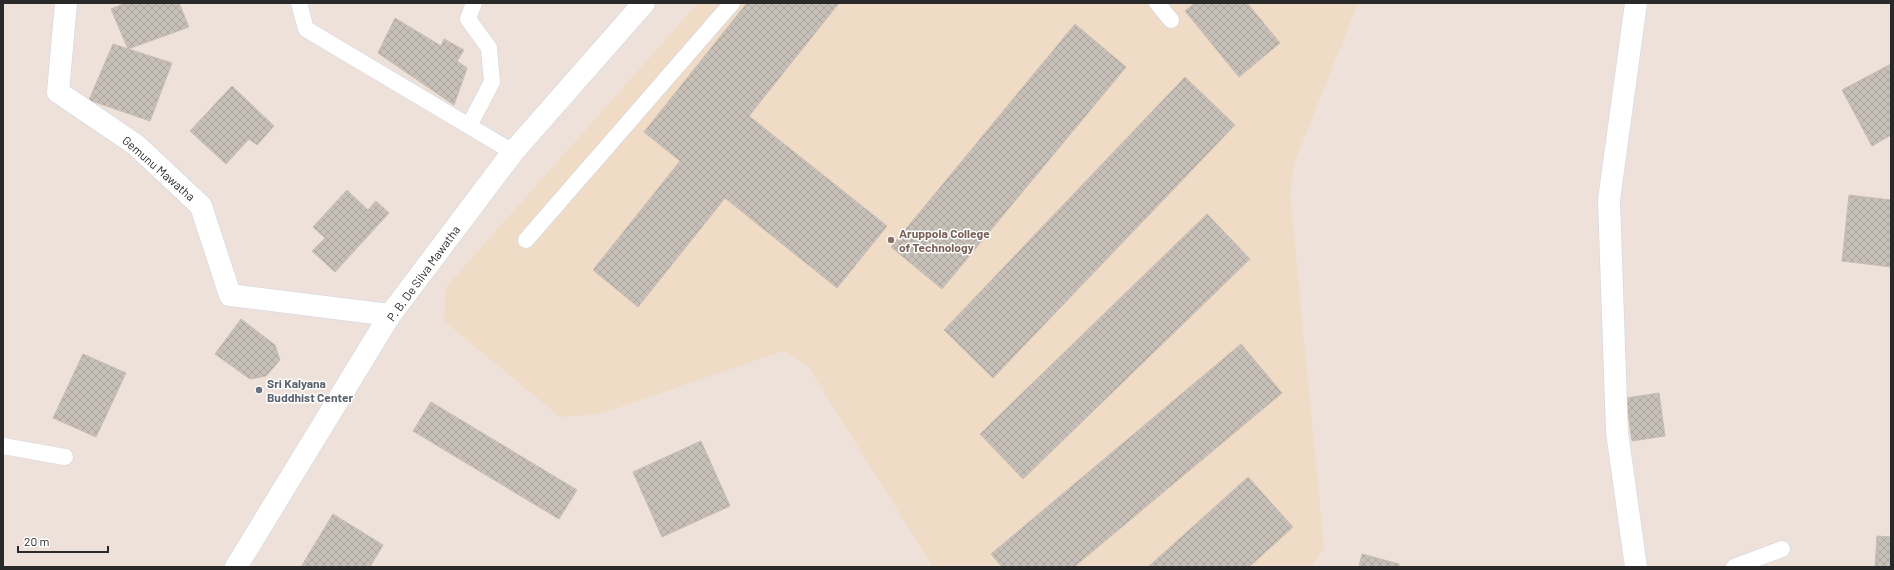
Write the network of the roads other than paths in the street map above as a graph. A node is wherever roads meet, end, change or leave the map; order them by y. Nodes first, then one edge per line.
1 (66, 3) edge
2 (299, 3) edge
3 (474, 3) edge
4 (644, 3) edge
5 (732, 3) edge
6 (1157, 3) edge
7 (1636, 3) edge
8 (1171, 20) dead end
9 (469, 126) junction
10 (513, 152) junction
11 (526, 240) dead end
12 (390, 315) junction
13 (3, 446) edge
14 (65, 457) dead end
15 (1782, 549) dead end
16 (236, 567) edge
17 (1636, 567) edge
18 (1734, 567) edge

1 - 12 street, Gemunu Mawatha
2 - 9 lane
3 - 9 lane
4 - 10 street, P. B. De Silva Mawatha
5 - 11 lane
6 - 8 lane
7 - 17 street
9 - 10 lane
10 - 12 street, P. B. De Silva Mawatha
12 - 16 street, P. B. De Silva Mawatha
13 - 14 lane
15 - 18 lane

